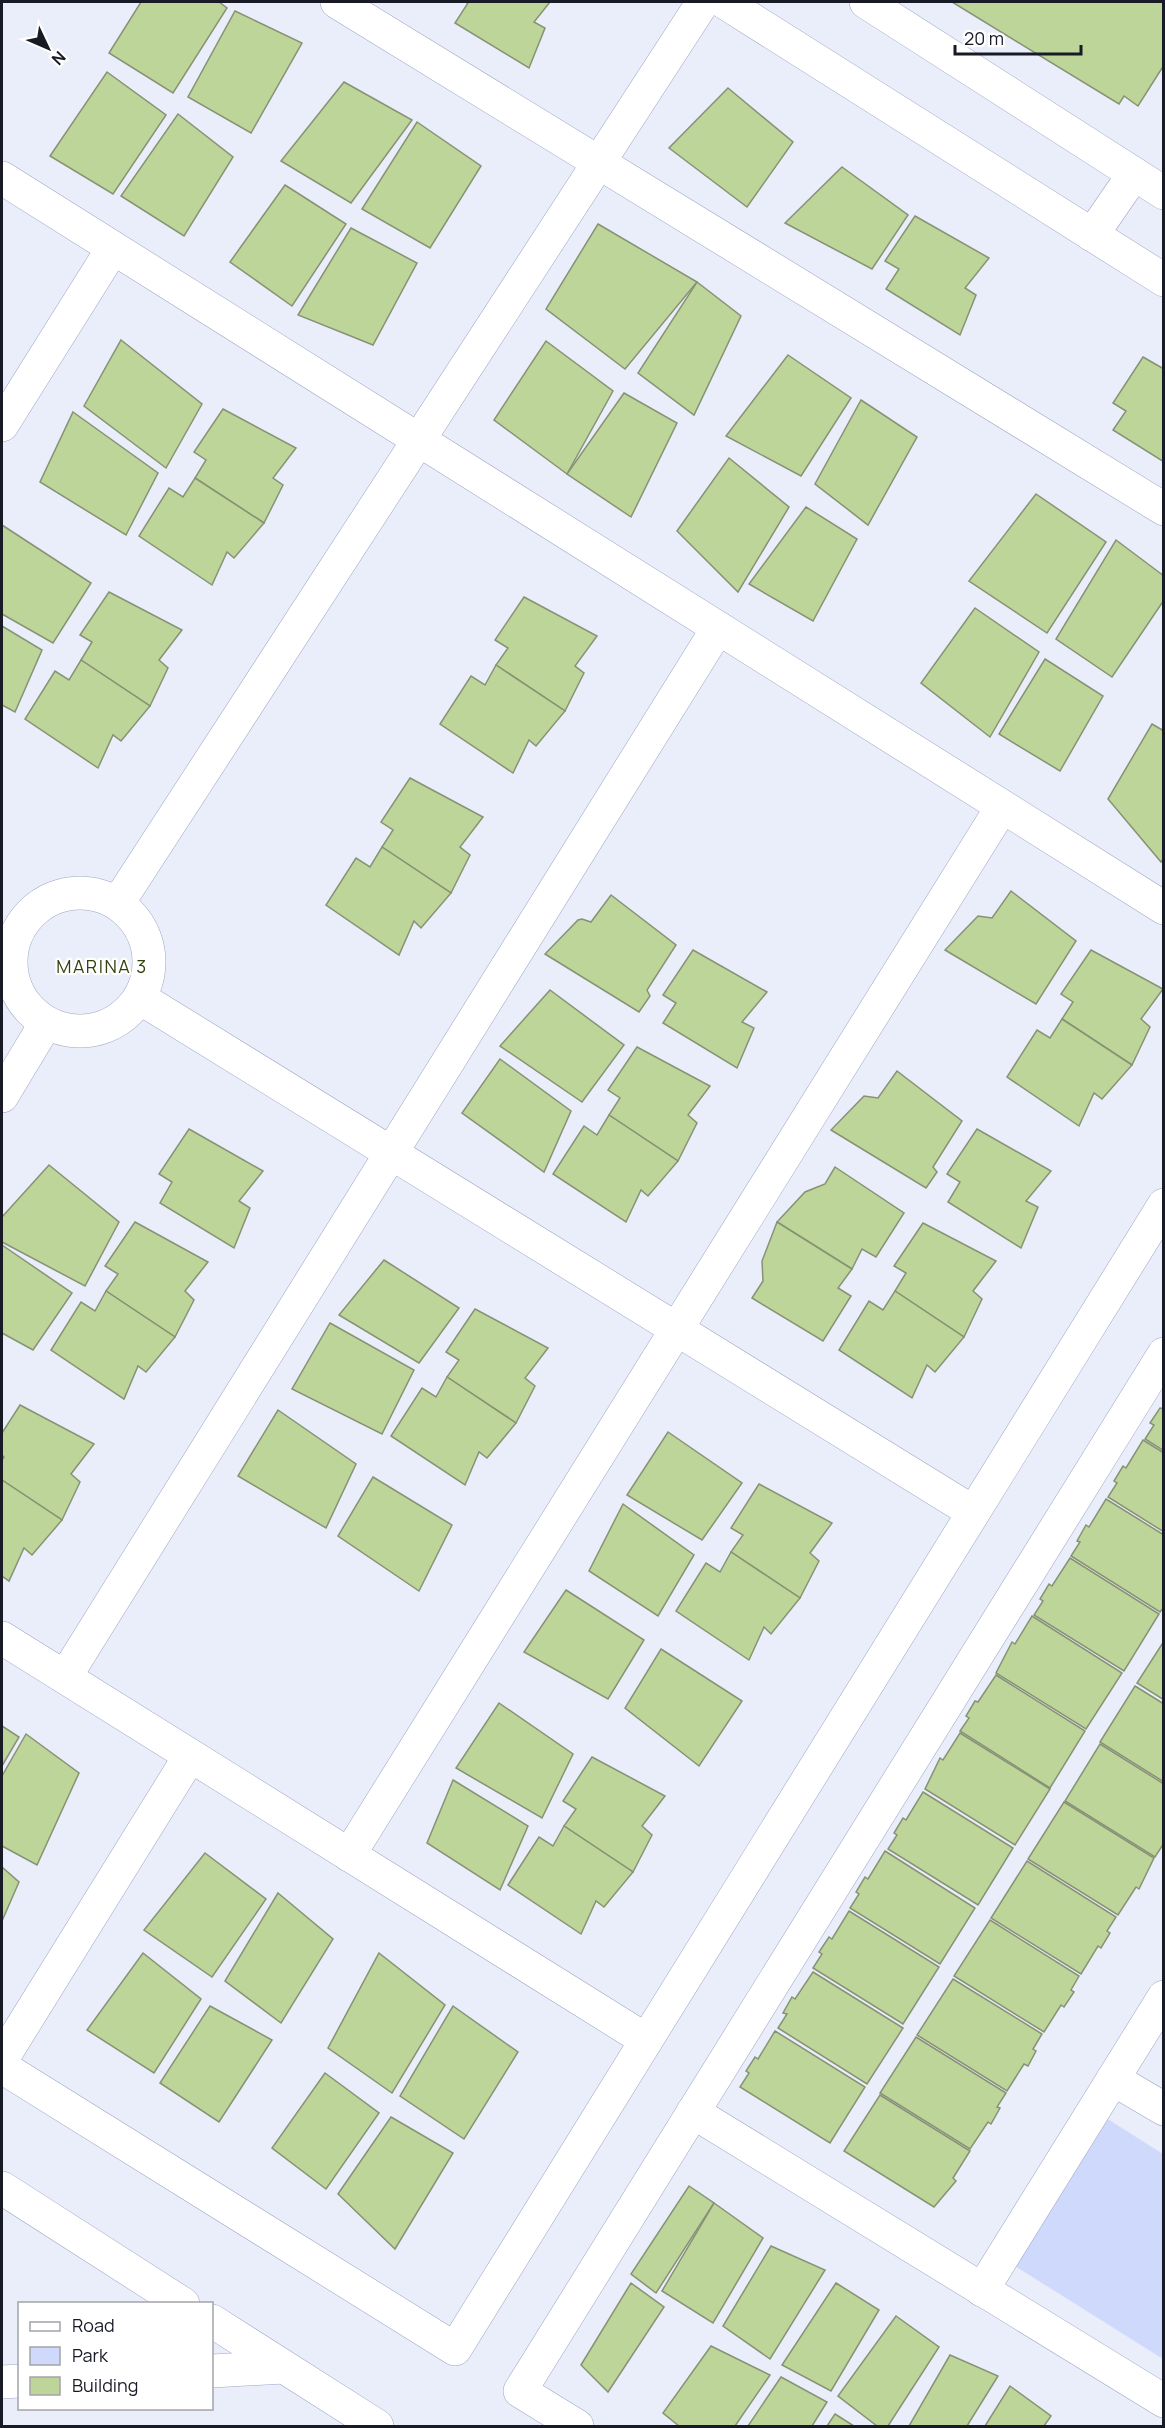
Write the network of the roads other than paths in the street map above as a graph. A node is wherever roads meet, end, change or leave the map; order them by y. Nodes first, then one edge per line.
1 (337, 2) edge
2 (703, 2) edge
3 (724, 2) edge
4 (866, 2) edge
5 (598, 162) junction
6 (1134, 174) junction
7 (2, 178) edge
8 (1164, 193) edge
9 (1092, 235) junction
10 (112, 248) junction
11 (1164, 280) edge
12 (2, 424) edge
13 (419, 440) junction
14 (1164, 509) edge
15 (718, 628) junction
16 (1002, 807) junction
17 (118, 903) junction
18 (1164, 908) edge
19 (11, 920) edge
20 (140, 998) junction
21 (46, 1023) junction
22 (2, 1096) edge
23 (391, 1153) junction
24 (1164, 1205) edge
25 (676, 1329) junction
26 (1164, 1354) edge
27 (973, 1512) junction
28 (2, 1638) edge
29 (65, 1677) junction
30 (190, 1756) junction
31 (349, 1855) junction
32 (1164, 1997) edge
33 (646, 2040) junction
34 (2, 2059) edge
35 (2, 2067) edge
36 (1113, 2079) junction
37 (1164, 2109) edge
38 (693, 2112) junction
39 (2, 2188) edge
40 (982, 2290) junction
41 (180, 2302) edge
42 (213, 2322) edge
43 (283, 2367) junction
44 (213, 2371) edge
45 (18, 2381) edge
46 (2, 2382) edge
47 (1164, 2401) edge
48 (377, 2427) edge
49 (577, 2427) edge

1 - 5 street
2 - 5 street
3 - 9 street
4 - 6 street
5 - 13 street
5 - 14 street
6 - 8 street
6 - 9 street
7 - 10 street
9 - 11 street
10 - 12 street
10 - 13 street
13 - 15 street
13 - 17 street
15 - 16 street
15 - 23 street
16 - 18 street
16 - 25 street
17 - 19 street
17 - 20 street
19 - 21 street
20 - 21 street
20 - 23 street
21 - 22 street
23 - 25 street
23 - 29 street
24 - 27 street
25 - 27 street
25 - 31 street
26 - 38 street
27 - 33 street
28 - 29 street
29 - 30 street
30 - 31 street
30 - 34 street
31 - 33 street
32 - 36 street
33 - 35 street
36 - 37 street
36 - 40 street
38 - 40 street
38 - 49 street
39 - 41 street
40 - 47 street
42 - 43 street
43 - 44 street
43 - 48 street
45 - 46 street

